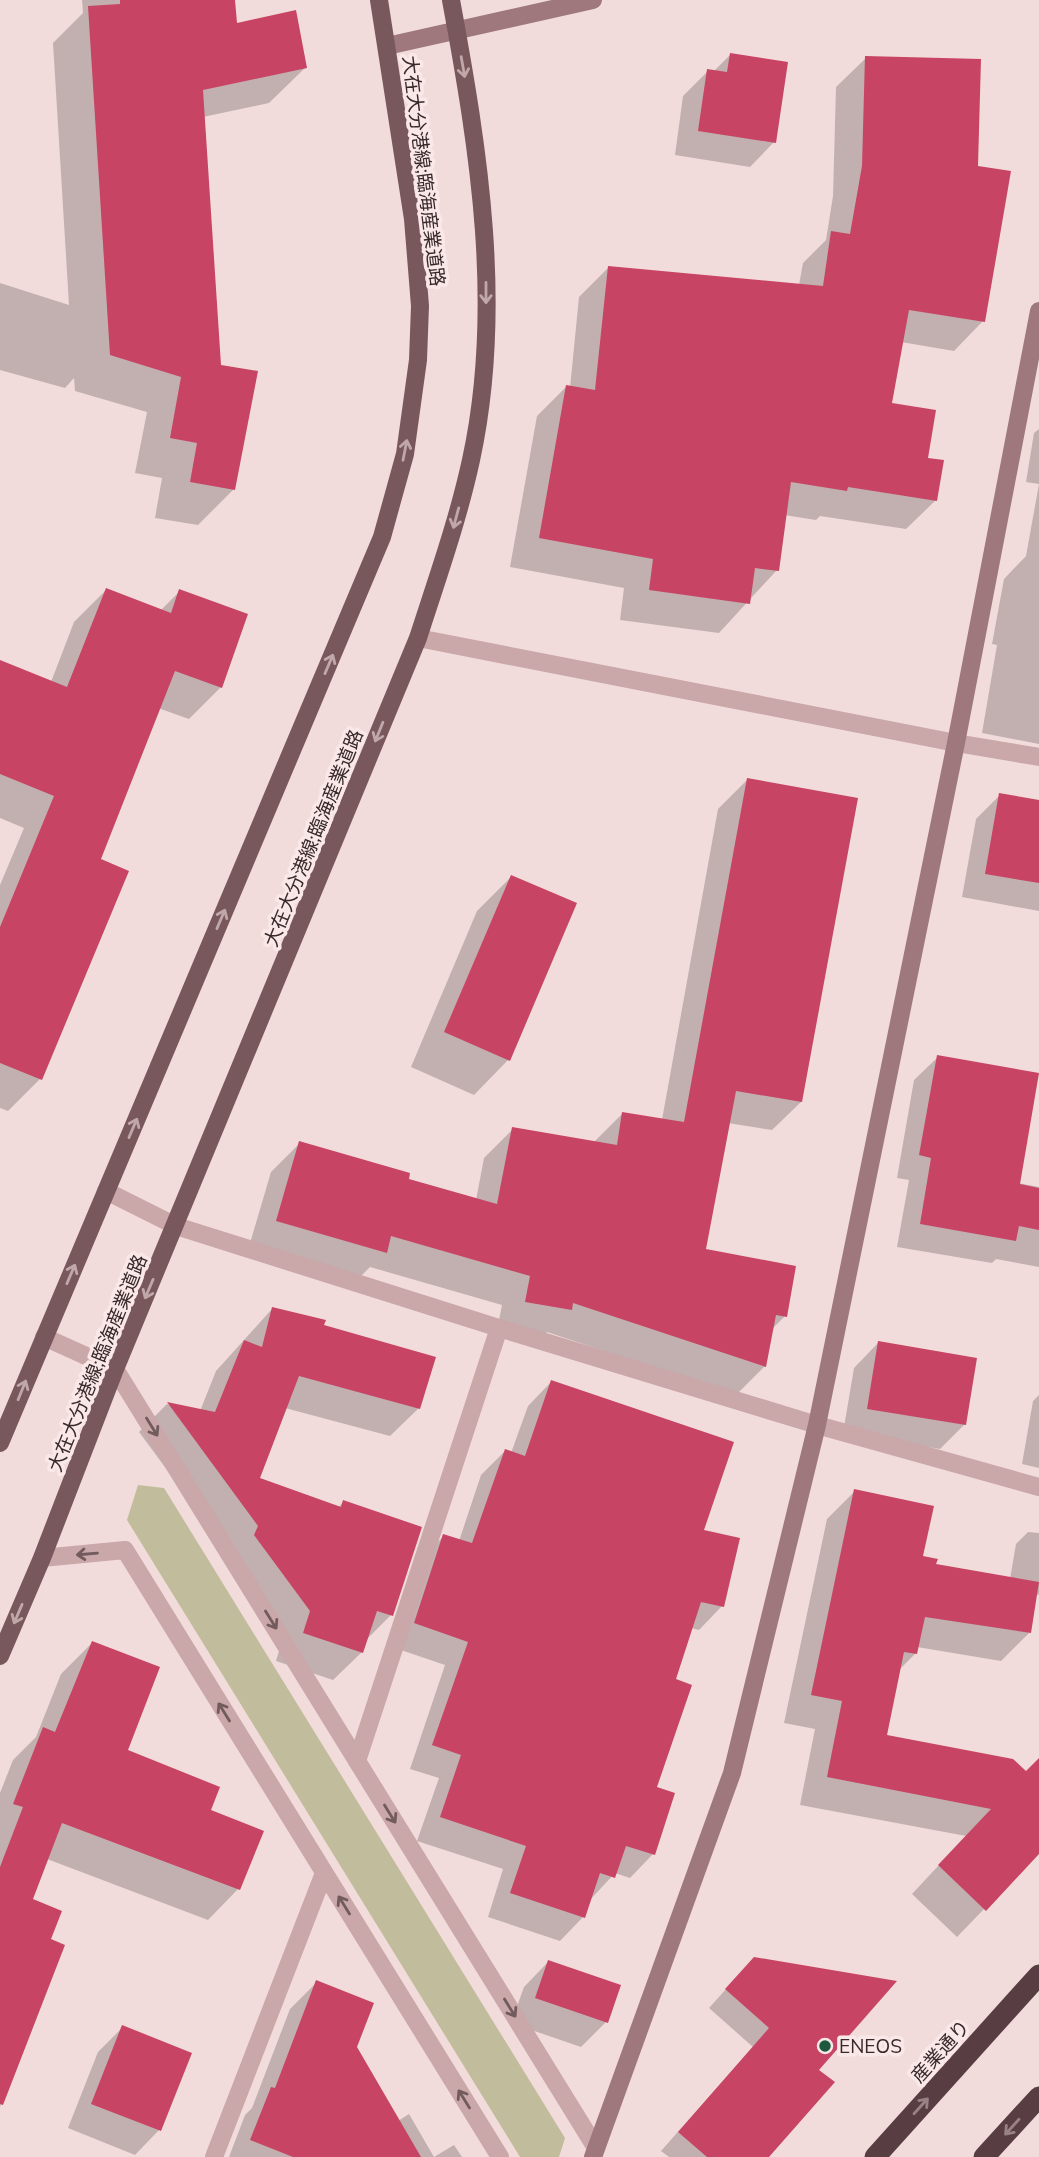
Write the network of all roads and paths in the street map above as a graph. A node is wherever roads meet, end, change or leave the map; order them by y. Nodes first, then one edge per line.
1 (379, 0) edge
2 (451, 0) edge
3 (593, 0) edge
4 (457, 30) junction
5 (387, 46) junction
6 (1039, 311) edge
7 (418, 638) junction
8 (956, 743) junction
9 (1039, 757) edge
10 (106, 1191) junction
11 (176, 1226) junction
12 (499, 1328) junction
13 (44, 1337) junction
14 (115, 1369) junction
15 (817, 1425) junction
16 (0, 1443) edge
17 (1039, 1487) edge
18 (42, 1558) junction
19 (0, 1656) edge
20 (358, 1761) junction
21 (324, 1873) junction
22 (1039, 1975) edge
23 (1039, 2097) edge
24 (594, 2152) edge
25 (214, 2157) edge
26 (499, 2157) edge
27 (875, 2157) edge
28 (985, 2157) edge

1 - 5 main road, 大在大分港線;臨海産業道路
2 - 4 main road, 大在大分港線;臨海産業道路
3 - 4 street
4 - 5 street
4 -> 7 main road, 大在大分港線;臨海産業道路
10 -> 5 main road, 大在大分港線;臨海産業道路
6 - 8 street
7 - 8 street
7 -> 11 main road, 大在大分港線;臨海産業道路
8 - 9 street
8 - 15 street
10 - 11 street
13 -> 10 main road, 大在大分港線;臨海産業道路
11 - 12 street
11 -> 14 main road, 大在大分港線;臨海産業道路
12 - 15 street
12 - 20 street
13 - 14 street
16 -> 13 main road, 大在大分港線;臨海産業道路
14 - 18 main road, 大在大分港線;臨海産業道路
14 -> 20 street
15 - 17 street
15 - 24 street
18 -> 19 main road, 大在大分港線;臨海産業道路
21 -> 18 street
20 -> 24 street
21 - 25 street
26 -> 21 street
27 -> 22 highway, 産業通り
23 -> 28 highway

